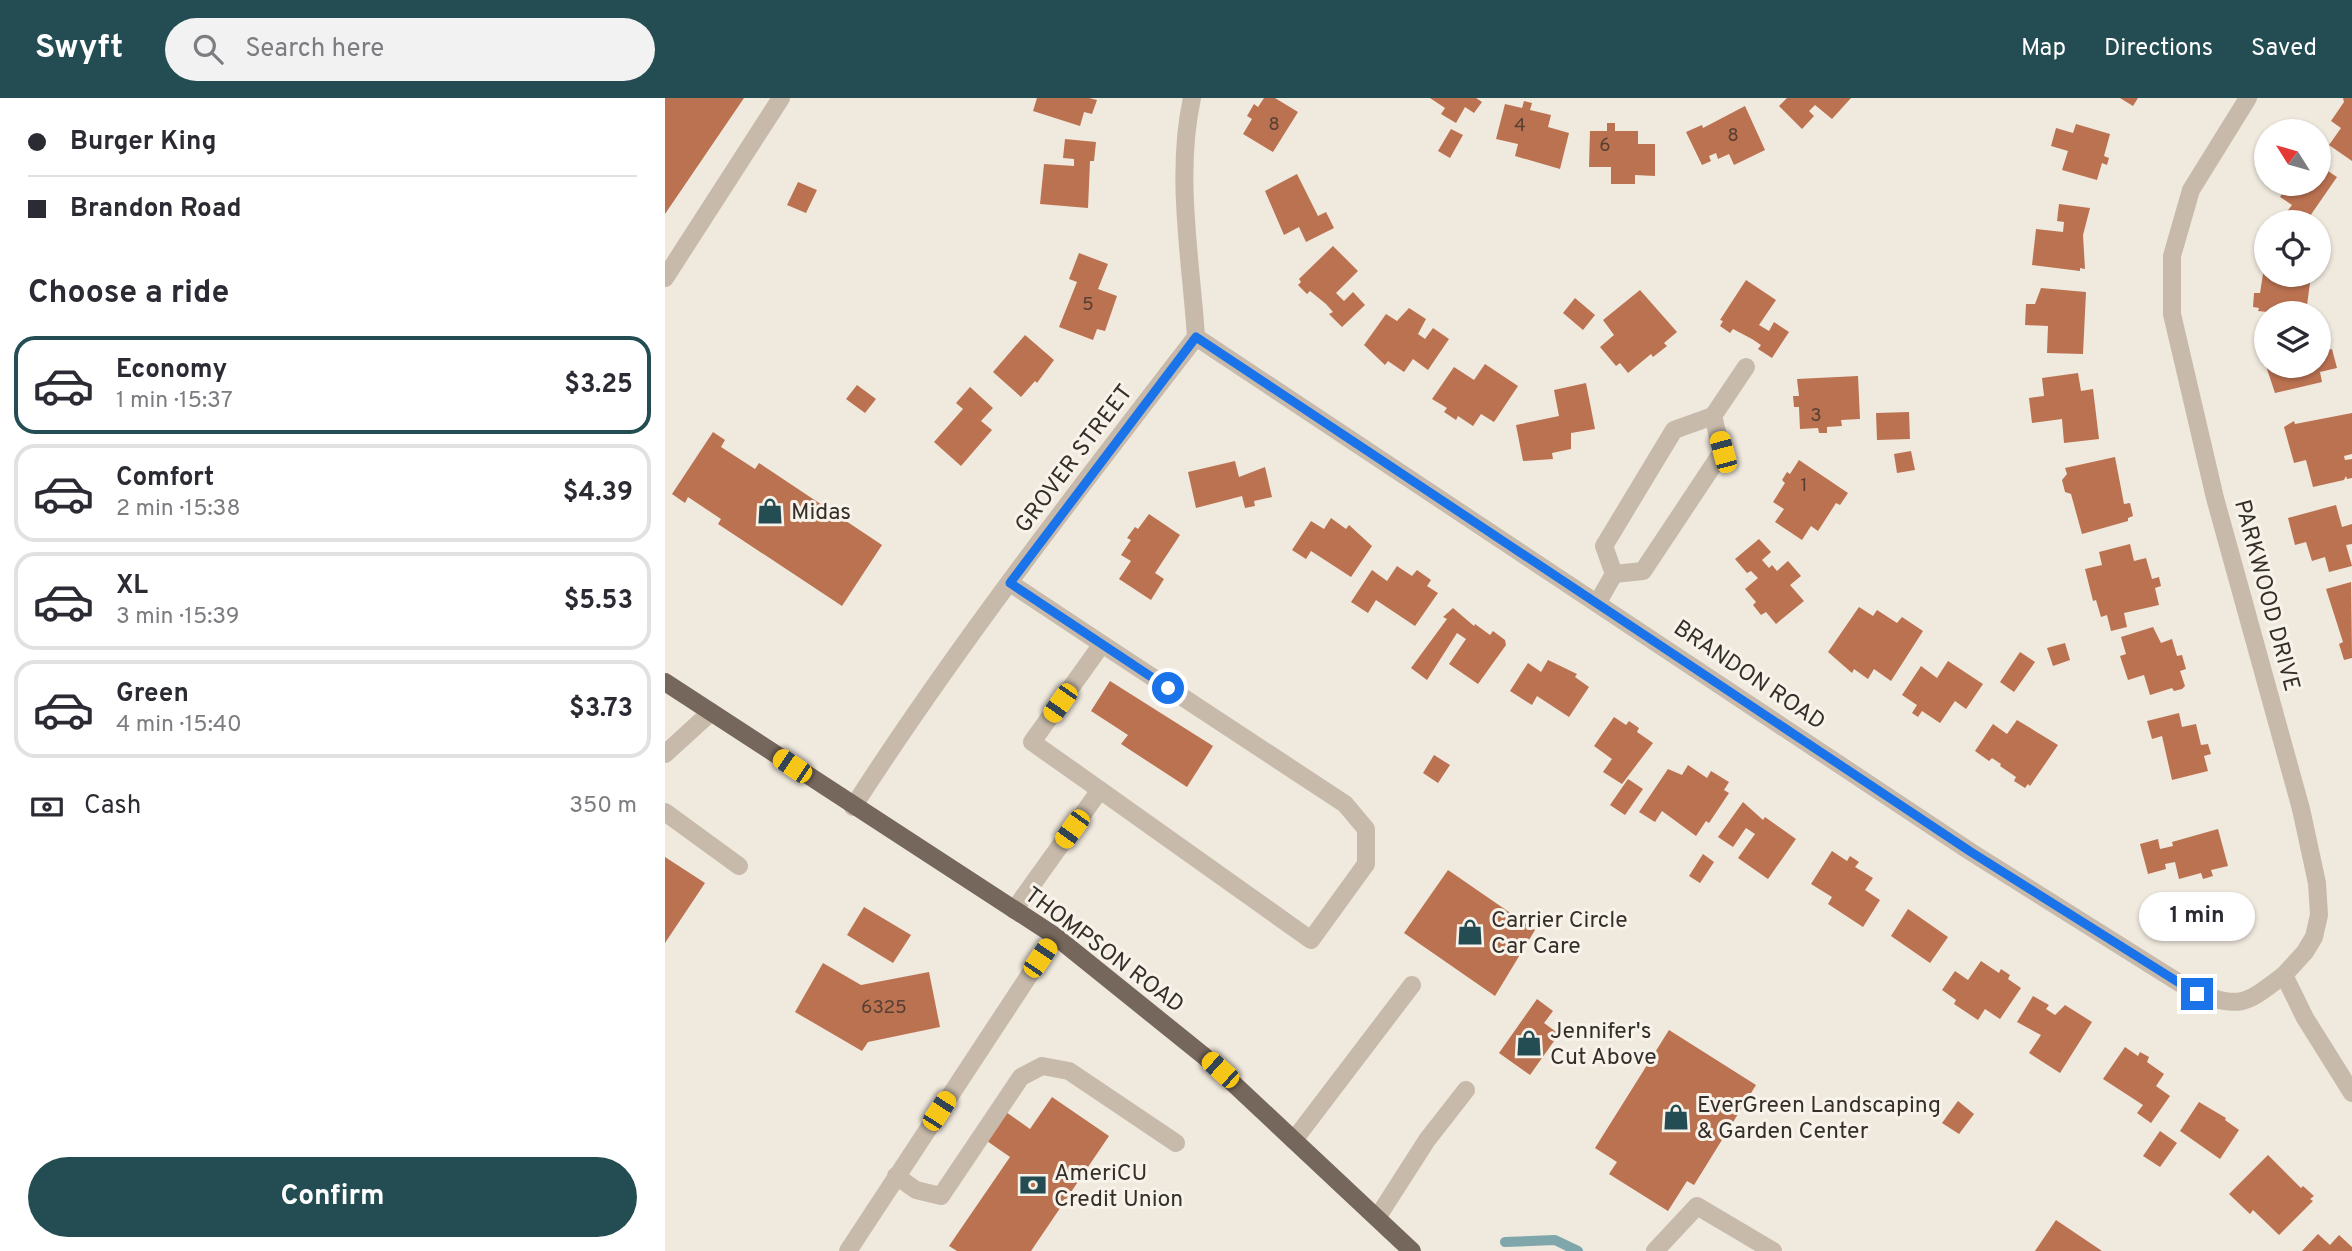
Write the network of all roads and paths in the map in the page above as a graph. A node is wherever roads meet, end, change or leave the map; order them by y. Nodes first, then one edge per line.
1 (781, 98) edge
2 (1192, 98) edge
3 (2248, 98) edge
4 (665, 278) edge
5 (1196, 337) junction
6 (1746, 367) dead end
7 (1713, 416) junction
8 (1614, 574) junction
9 (1010, 583) junction
10 (1598, 602) junction
11 (1102, 644) junction
12 (665, 682) edge
13 (711, 712) junction
14 (665, 754) edge
15 (1100, 790) junction
16 (853, 807) junction
17 (665, 813) edge
18 (739, 866) dead end
19 (1014, 910) junction
20 (1055, 936) junction
21 (2284, 975) junction
22 (1412, 985) dead end
23 (1466, 1090) dead end
24 (2352, 1093) edge
25 (1294, 1140) junction
26 (1176, 1143) dead end
27 (896, 1177) junction
28 (1377, 1218) junction
29 (848, 1251) edge
30 (1412, 1251) edge
31 (1655, 1251) edge
32 (1773, 1251) edge

1 - 4 street
2 - 5 street
3 - 21 street, PARKWOOD DRIVE
5 - 9 street, GROVER STREET
5 - 10 street, BRANDON ROAD
6 - 7 street
7 - 8 street
7 - 8 street
8 - 10 street
9 - 11 street
9 - 16 street, GROVER STREET
10 - 21 street, BRANDON ROAD
11 - 15 street
11 - 15 street
12 - 13 main road, THOMPSON ROAD
13 - 14 street
13 - 16 main road, THOMPSON ROAD
15 - 19 street
16 - 19 main road, THOMPSON ROAD
17 - 18 street
19 - 20 main road, THOMPSON ROAD
20 - 25 main road, THOMPSON ROAD
20 - 27 street
21 - 24 street
22 - 25 street
23 - 28 street
25 - 28 main road, THOMPSON ROAD
26 - 27 street
27 - 29 street
28 - 30 main road, THOMPSON ROAD
31 - 32 street

